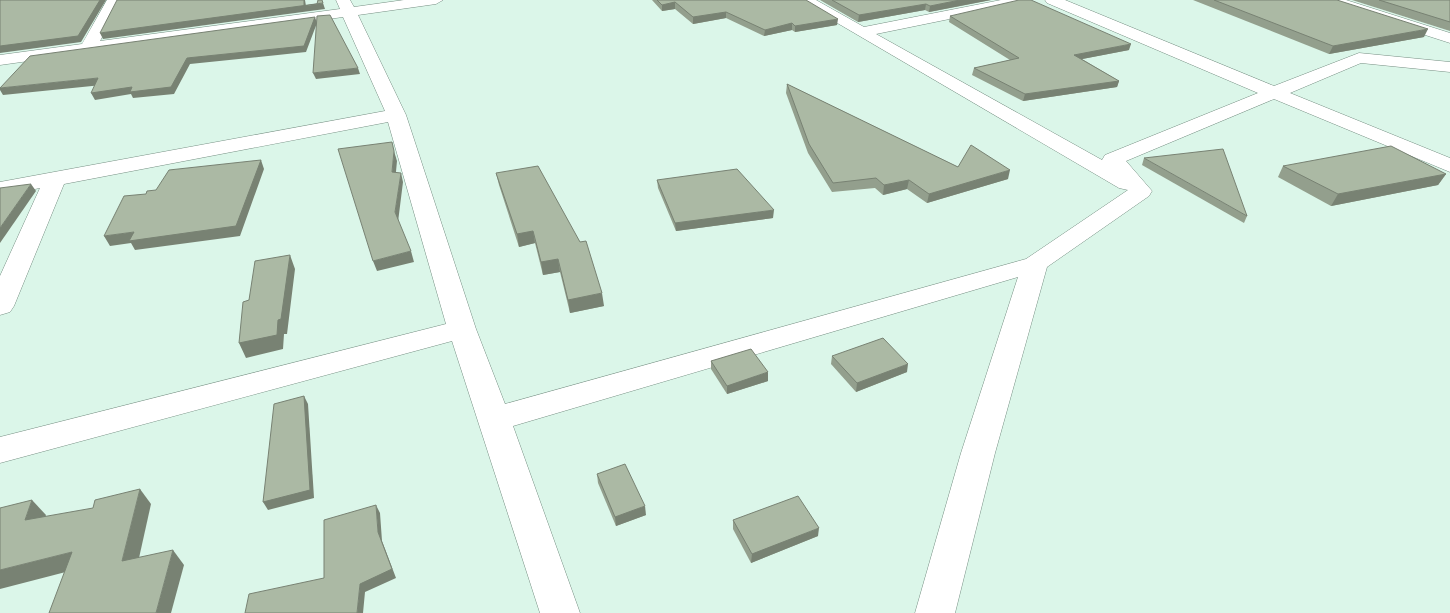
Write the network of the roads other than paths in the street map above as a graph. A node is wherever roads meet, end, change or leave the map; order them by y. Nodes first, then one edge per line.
1 (114, 0) edge
2 (436, 0) edge
3 (805, 0) edge
4 (1023, 0) edge
5 (1052, 0) edge
6 (1331, 0) edge
7 (346, 6) edge
8 (862, 32) junction
9 (1450, 38) edge
10 (88, 48) junction
11 (0, 60) edge
12 (1450, 67) edge
13 (1274, 92) junction
14 (396, 115) junction
15 (1450, 166) edge
16 (55, 179) junction
17 (0, 189) edge
18 (1141, 191) junction
19 (1035, 264) junction
20 (0, 306) edge
21 (462, 329) junction
22 (495, 419) junction
23 (0, 450) edge
24 (560, 613) edge
25 (935, 613) edge

1 - 10 street
2 - 7 street
3 - 8 street
4 - 8 street
5 - 13 street
6 - 9 street
7 - 10 street
7 - 14 street
8 - 18 street
10 - 11 street
12 - 13 street
13 - 15 street
13 - 18 street
14 - 16 street
14 - 21 street
16 - 17 street
16 - 20 street
18 - 19 street
19 - 22 street
19 - 25 street
21 - 22 street
21 - 23 street
22 - 24 street

